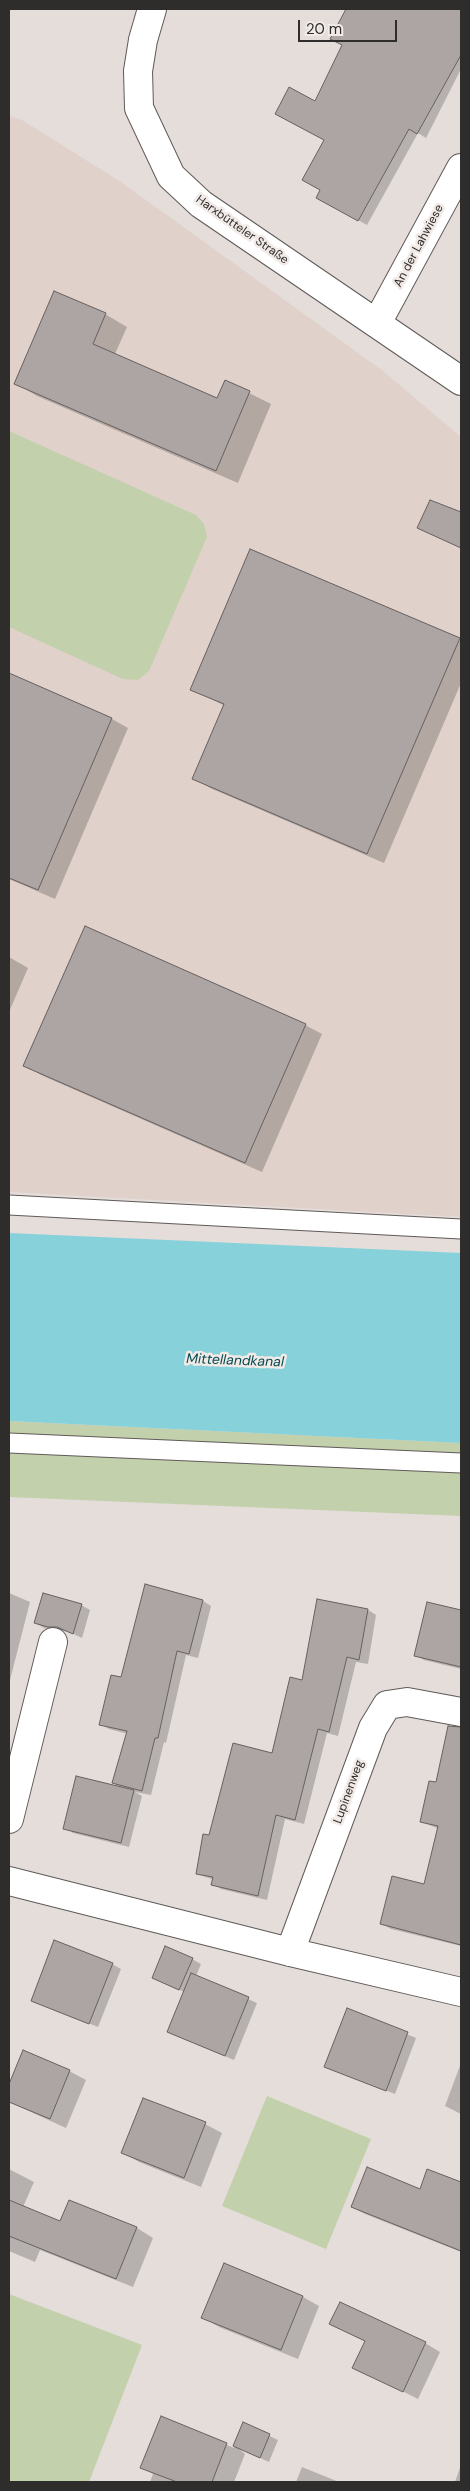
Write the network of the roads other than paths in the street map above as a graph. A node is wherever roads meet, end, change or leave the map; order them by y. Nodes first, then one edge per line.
1 (152, 9) edge
2 (461, 168) edge
3 (377, 323) junction
4 (461, 380) edge
5 (9, 1204) edge
6 (461, 1229) edge
7 (9, 1444) edge
8 (461, 1464) edge
9 (53, 1642) dead end
10 (461, 1712) edge
11 (9, 1819) edge
12 (9, 1881) edge
13 (290, 1952) junction
14 (461, 1992) edge

1 - 3 street, Harxbütteler Straße
2 - 3 street, An der Lahwiese
3 - 4 street, Harxbütteler Straße
5 - 6 lane
7 - 8 lane
9 - 11 street
10 - 13 street, Lupinenweg
12 - 13 street
13 - 14 street

